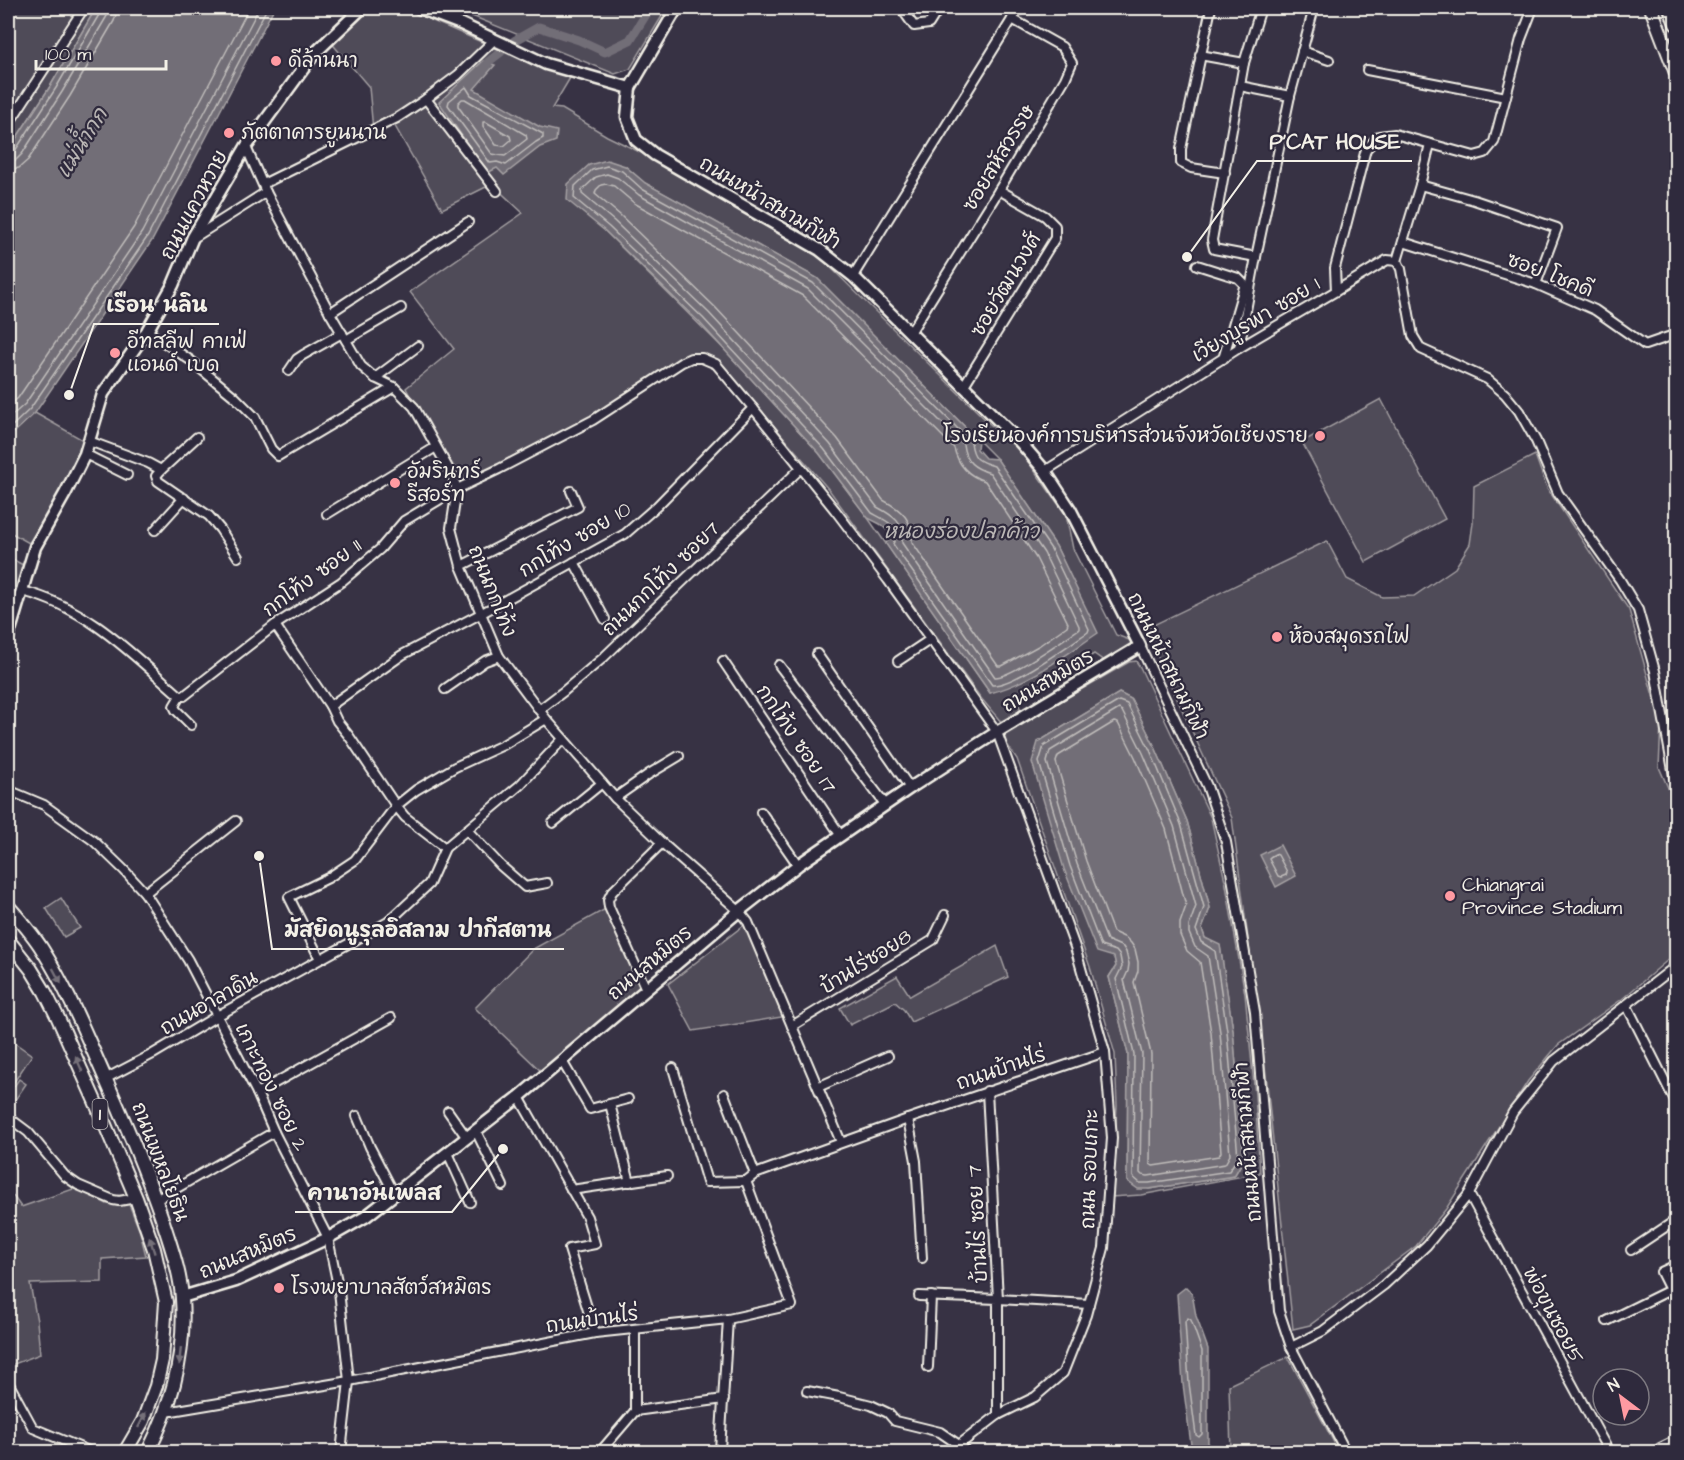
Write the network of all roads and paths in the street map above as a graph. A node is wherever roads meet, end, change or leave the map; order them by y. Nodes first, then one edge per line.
1 (84, 8) edge
2 (362, 8) edge
3 (419, 8) edge
4 (677, 8) edge
5 (901, 8) edge
6 (939, 8) edge
7 (1019, 8) edge
8 (1211, 8) edge
9 (1261, 8) edge
10 (1314, 8) edge
11 (1533, 8) edge
12 (1652, 8) edge
13 (1670, 8) edge
14 (1012, 19) junction
15 (1677, 24) edge
16 (494, 40) junction
17 (1302, 51) junction
18 (1200, 55) junction
19 (1329, 60) dead end
20 (1244, 63) junction
21 (1367, 70) dead end
22 (1677, 74) edge
23 (1240, 86) junction
24 (630, 88) junction
25 (1290, 96) junction
26 (1506, 97) junction
27 (426, 99) junction
28 (8, 125) edge
29 (1430, 144) junction
30 (246, 147) junction
31 (1225, 173) junction
32 (263, 184) junction
33 (1420, 185) junction
34 (999, 190) junction
35 (497, 191) dead end
36 (266, 192) junction
37 (468, 222) dead end
38 (193, 237) junction
39 (1403, 242) junction
40 (1256, 257) junction
41 (1397, 261) junction
42 (1197, 266) dead end
43 (854, 276) junction
44 (1536, 284) junction
45 (1336, 291) junction
46 (401, 308) dead end
47 (330, 313) junction
48 (147, 331) junction
49 (910, 333) junction
50 (1677, 333) edge
51 (344, 336) junction
52 (418, 346) dead end
53 (1239, 348) junction
54 (1223, 359) junction
55 (289, 370) dead end
56 (375, 378) junction
57 (394, 387) junction
58 (963, 387) junction
59 (753, 408) junction
60 (197, 437) dead end
61 (89, 441) junction
62 (436, 447) junction
63 (85, 454) junction
64 (801, 468) junction
65 (161, 470) junction
66 (1045, 471) junction
67 (127, 475) dead end
68 (457, 489) junction
69 (572, 491) dead end
70 (184, 498) junction
71 (327, 514) dead end
72 (155, 530) dead end
73 (238, 557) dead end
74 (574, 562) junction
75 (461, 566) junction
76 (22, 591) junction
77 (482, 613) junction
78 (605, 619) dead end
79 (275, 625) junction
80 (8, 637) edge
81 (931, 639) junction
82 (1140, 646) junction
83 (817, 654) dead end
84 (499, 656) junction
85 (723, 661) dead end
86 (898, 661) dead end
87 (779, 665) dead end
88 (445, 689) dead end
89 (184, 695) junction
90 (330, 706) junction
91 (539, 710) junction
92 (546, 719) junction
93 (191, 725) dead end
94 (997, 732) junction
95 (563, 739) junction
96 (679, 756) dead end
97 (602, 783) junction
98 (1677, 787) edge
99 (910, 788) junction
100 (8, 790) edge
101 (615, 798) junction
102 (885, 804) junction
103 (396, 806) junction
104 (761, 812) dead end
105 (236, 821) dead end
106 (553, 824) dead end
107 (467, 830) junction
108 (841, 836) junction
109 (662, 843) junction
110 (445, 848) junction
111 (798, 866) junction
112 (547, 883) dead end
113 (145, 893) junction
114 (8, 900) edge
115 (8, 906) edge
116 (739, 911) junction
117 (945, 915) dead end
118 (26, 927) junction
119 (8, 939) edge
120 (8, 947) edge
121 (20, 956) junction
122 (320, 959) junction
123 (1677, 966) edge
124 (646, 989) junction
125 (1627, 1006) junction
126 (217, 1016) junction
127 (391, 1018) dead end
128 (792, 1026) junction
129 (1105, 1052) junction
130 (888, 1056) dead end
131 (562, 1061) junction
132 (673, 1068) dead end
133 (105, 1079) junction
134 (818, 1087) junction
135 (987, 1091) junction
136 (257, 1093) junction
137 (724, 1094) dead end
138 (519, 1098) junction
139 (628, 1099) dead end
140 (1677, 1103) edge
141 (610, 1104) junction
142 (448, 1111) dead end
143 (357, 1116) dead end
144 (8, 1117) edge
145 (908, 1119) junction
146 (274, 1132) junction
147 (472, 1135) junction
148 (841, 1143) junction
149 (448, 1153) junction
150 (755, 1174) junction
151 (667, 1176) dead end
152 (746, 1181) junction
153 (630, 1182) junction
154 (503, 1186) dead end
155 (572, 1190) junction
156 (1469, 1194) junction
157 (395, 1195) junction
158 (136, 1198) junction
159 (156, 1200) junction
160 (470, 1202) dead end
161 (1677, 1220) edge
162 (327, 1238) junction
163 (1631, 1250) dead end
164 (922, 1258) dead end
165 (1677, 1265) edge
166 (919, 1296) dead end
167 (930, 1296) junction
168 (182, 1297) junction
169 (998, 1299) junction
170 (166, 1302) junction
171 (1089, 1304) junction
172 (728, 1319) junction
173 (1608, 1321) dead end
174 (635, 1330) junction
175 (595, 1333) junction
176 (1291, 1347) junction
177 (928, 1367) dead end
178 (349, 1381) junction
179 (8, 1382) edge
180 (807, 1391) dead end
181 (724, 1399) junction
182 (635, 1411) junction
183 (166, 1412) junction
184 (998, 1415) junction
185 (1677, 1440) edge
186 (1660, 1448) dead end
187 (956, 1449) edge
188 (720, 1450) dead end
189 (91, 1452) edge
190 (124, 1452) edge
191 (148, 1452) edge
192 (341, 1452) edge
193 (600, 1452) edge
194 (966, 1452) edge
195 (1346, 1452) edge
196 (1609, 1452) edge

1 - 28 street
2 - 30 street, ถนนแควหวาย
3 - 16 street
4 - 24 street
5 - 6 street
7 - 14 street
8 - 18 street
9 - 20 street
10 - 17 street
11 - 26 street, เวียงบูรพา ซอย 1
12 - 22 main road
13 - 15 main road
14 - 34 street, ซอยสหัสวรรษ
14 - 43 street
16 - 24 street
16 - 27 street
17 - 19 street
17 - 25 street
18 - 20 street
18 - 31 street
20 - 23 street
21 - 26 street
23 - 25 street
23 - 31 street
24 - 43 street, ถนนหน้าสนามกีฬา
25 - 40 street
26 - 29 street, เวียงบูรพา ซอย 1
27 - 32 street
27 - 35 street
29 - 33 street
29 - 45 street, เวียงบูรพา ซอย 1
30 - 32 street
30 - 38 street, ถนนแควหวาย
31 - 40 street
32 - 36 street
33 - 39 street
33 - 44 street
34 - 49 street, ซอยสหัสวรรษ
34 - 58 street, ซอยวัฒนวงศ์
36 - 38 street
36 - 47 street
37 - 47 street
38 - 48 street, ถนนแควหวาย
39 - 41 street
39 - 44 street, ซอย โชคดี
40 - 53 street
41 - 45 street
41 - 98 street
42 - 54 street
43 - 49 street, ถนนหน้าสนามกีฬา
44 - 50 street, ซอย โชคดี
45 - 53 street, เวียงบูรพา ซอย 1
46 - 51 street
47 - 51 street
48 - 57 street
48 - 61 street, ถนนแควหวาย
49 - 58 street, ถนนหน้าสนามกีฬา
51 - 55 street
51 - 56 street
52 - 56 street
53 - 54 street, เวียงบูรพา ซอย 1
54 - 66 street, เวียงบูรพา ซอย 1
56 - 57 street
57 - 62 street
58 - 66 street, ถนนหน้าสนามกีฬา
59 - 64 street, ถนน รอบเกาะ
59 - 68 street, กกโท้ง ซอย 11
59 - 74 street, กกโท้ง ซอย 10
60 - 65 street
61 - 63 street, ถนนแควหวาย
61 - 65 street
62 - 68 street
62 - 71 street
63 - 67 street
63 - 76 street, ถนนแควหวาย
64 - 81 street, ถนน รอบเกาะ
64 - 91 street, ถนนกกโท้ง ซอย7
65 - 70 street
66 - 82 street, ถนนหน้าสนามกีฬา
68 - 75 street, ถนนกกโท้ง
68 - 79 street, กกโท้ง ซอย 11
69 - 75 street
70 - 72 street
70 - 73 street
74 - 77 street, กกโท้ง ซอย 10
74 - 78 street
75 - 77 street, ถนนกกโท้ง
76 - 80 street, ถนนแควหวาย
76 - 89 street
77 - 84 street, ถนนกกโท้ง
77 - 90 street, กกโท้ง ซอย 10
79 - 89 street, กกโท้ง ซอย 11
79 - 90 street
81 - 86 street
81 - 94 street, ถนน รอบเกาะ
82 - 94 street, ถนนสหมิตร
82 - 176 street, ถนนหน้าสนามกีฬา
83 - 99 street
84 - 88 street
84 - 91 street, ถนนกกโท้ง
85 - 108 street, กกโท้ง ซอย 17
87 - 102 street
89 - 93 street
90 - 103 street
91 - 92 street, ถนนกกโท้ง
92 - 95 street, ถนนกกโท้ง
92 - 103 street
94 - 99 street, ถนนสหมิตร
94 - 129 street, ถนน รอบเกาะ
95 - 97 street, ถนนกกโท้ง
95 - 107 street, ถนนอาลาดิน
96 - 101 street
97 - 101 street, ถนนกกโท้ง
97 - 106 street
99 - 102 street, ถนนสหมิตร
100 - 113 street, เกาะทอง ซอย 2
101 - 109 street, ถนนกกโท้ง
102 - 108 street, ถนนสหมิตร
103 - 110 street
103 - 122 street
104 - 111 street
105 - 113 street
107 - 110 street, ถนนอาลาดิน
107 - 112 street
108 - 111 street, ถนนสหมิตร
109 - 116 street, ถนนกกโท้ง
109 - 124 street
110 - 122 street, ถนนอาลาดิน
111 - 116 street, ถนนสหมิตร
113 - 126 street, เกาะทอง ซอย 2
114 - 118 main road
115 - 118 main road, ถนนพหลโยธิน / 1
116 - 124 street, ถนนสหมิตร
116 - 128 street
117 - 128 street, บ้านไร่ซอย8
118 -> 133 main road, ถนนพหลโยธิน / 1
119 - 121 main road, ถนนพหลโยธิน / 1
120 - 121 main road
158 -> 121 main road, ถนนพหลโยธิน / 1
122 - 126 street, ถนนอาลาดิน
123 - 125 street
124 - 131 street, ถนนสหมิตร
125 - 140 street
125 - 156 street
126 - 133 street, ถนนอาลาดิน
126 - 136 street, เกาะทอง ซอย 2
127 - 136 street
128 - 134 street
129 - 135 street, ถนนบ้านไร่
129 - 171 street, ถนน รอบเกาะ
130 - 134 street
131 - 138 street, ถนนสหมิตร
131 - 141 street
132 - 152 street
133 - 159 main road, ถนนพหลโยธิน / 1
134 - 148 street
135 - 145 street, ถนนบ้านไร่
135 - 169 street, บ้านไร่ ซอย 7
136 - 146 street, เกาะทอง ซอย 2
137 - 150 street
138 - 147 street, ถนนสหมิตร
138 - 155 street
139 - 141 street
141 - 153 street
142 - 147 street
143 - 157 street
144 - 158 street
145 - 148 street, ถนนบ้านไร่
145 - 164 street
146 - 159 street
146 - 162 street, เกาะทอง ซอย 2
147 - 149 street, ถนนสหมิตร
147 - 154 street
148 - 150 street, ถนนบ้านไร่
149 - 157 street, ถนนสหมิตร
149 - 160 street
150 - 152 street, ถนนบ้านไร่
151 - 153 street
152 - 172 street, ถนนบ้านไร่
153 - 155 street
155 - 175 street
156 - 176 street
156 - 196 street, พ่อขุนซอย5
157 - 162 street, ถนนสหมิตร
170 -> 158 main road, ถนนพหลโยธิน / 1
159 - 168 main road, ถนนพหลโยธิน / 1
161 - 163 street
162 - 168 street, ถนนสหมิตร
162 - 178 street, เกาะทอง ซอย 2
165 - 173 street
166 - 167 street
167 - 169 street
167 - 177 street
168 - 170 main road
168 -> 183 main road, ถนนพหลโยธิน / 1
169 - 171 street, บ้านไร่ ซอย 7
169 - 184 street
190 -> 170 main road, ถนนพหลโยธิน / 1
171 - 184 street, ถนน รอบเกาะ
172 - 174 street, ถนนบ้านไร่
172 - 181 street
174 - 175 street, ถนนบ้านไร่
174 - 182 street
175 - 178 street, ถนนบ้านไร่
176 - 195 street, ถนนหน้าสนามกีฬา
178 - 183 street, ถนนบ้านไร่
178 - 192 street, เกาะทอง ซอย 2
179 - 189 street
180 - 187 street
181 - 182 street
181 - 188 street
182 - 193 street
183 - 191 main road, ถนนพหลโยธิน / 1
184 - 187 street, ถนน รอบเกาะ
185 - 186 street
187 - 194 street

